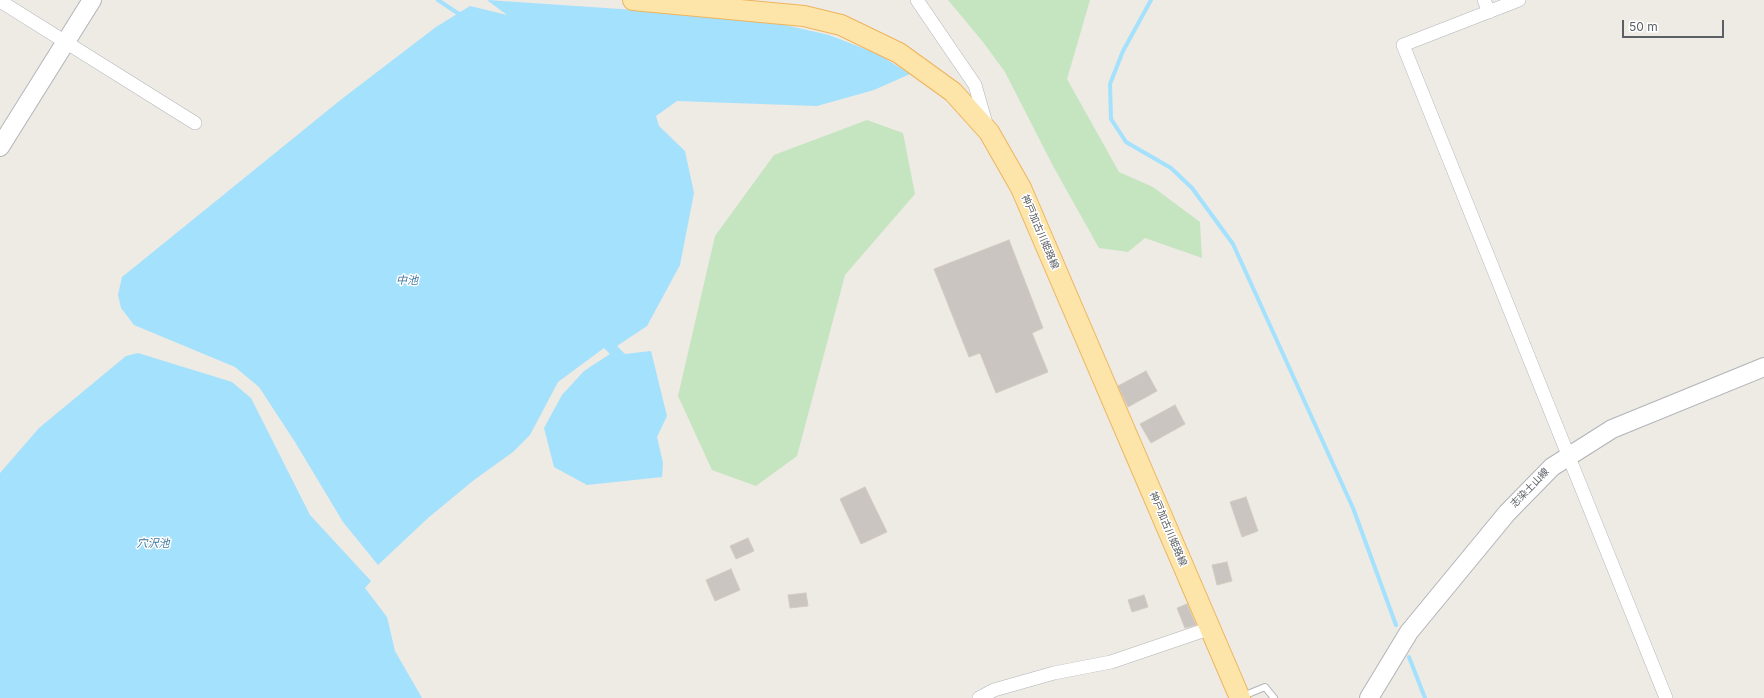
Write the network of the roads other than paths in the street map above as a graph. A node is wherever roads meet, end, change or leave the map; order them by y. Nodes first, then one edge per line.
1 (92, 0) edge
2 (632, 0) edge
3 (918, 0) edge
4 (1484, 0) edge
5 (1519, 0) edge
6 (0, 1) edge
7 (1489, 12) junction
8 (66, 43) junction
9 (195, 123) dead end
10 (989, 132) junction
11 (0, 147) edge
12 (1764, 367) edge
13 (1568, 456) junction
14 (1211, 628) junction
15 (978, 698) edge
16 (1240, 698) edge
17 (1274, 698) edge
18 (1369, 698) edge
19 (1666, 698) edge

1 - 8 main road
2 - 10 main road, 神戸加古川姫路線
3 - 10 street
4 - 7 street
5 - 7 street
6 - 8 street
7 - 13 street
8 - 9 street
8 - 11 main road
10 - 14 main road, 神戸加古川姫路線
12 - 13 main road, 志染土山線
13 - 18 main road, 志染土山線
13 - 19 street
14 - 15 street
14 - 16 main road, 神戸加古川姫路線
16 - 17 lane

